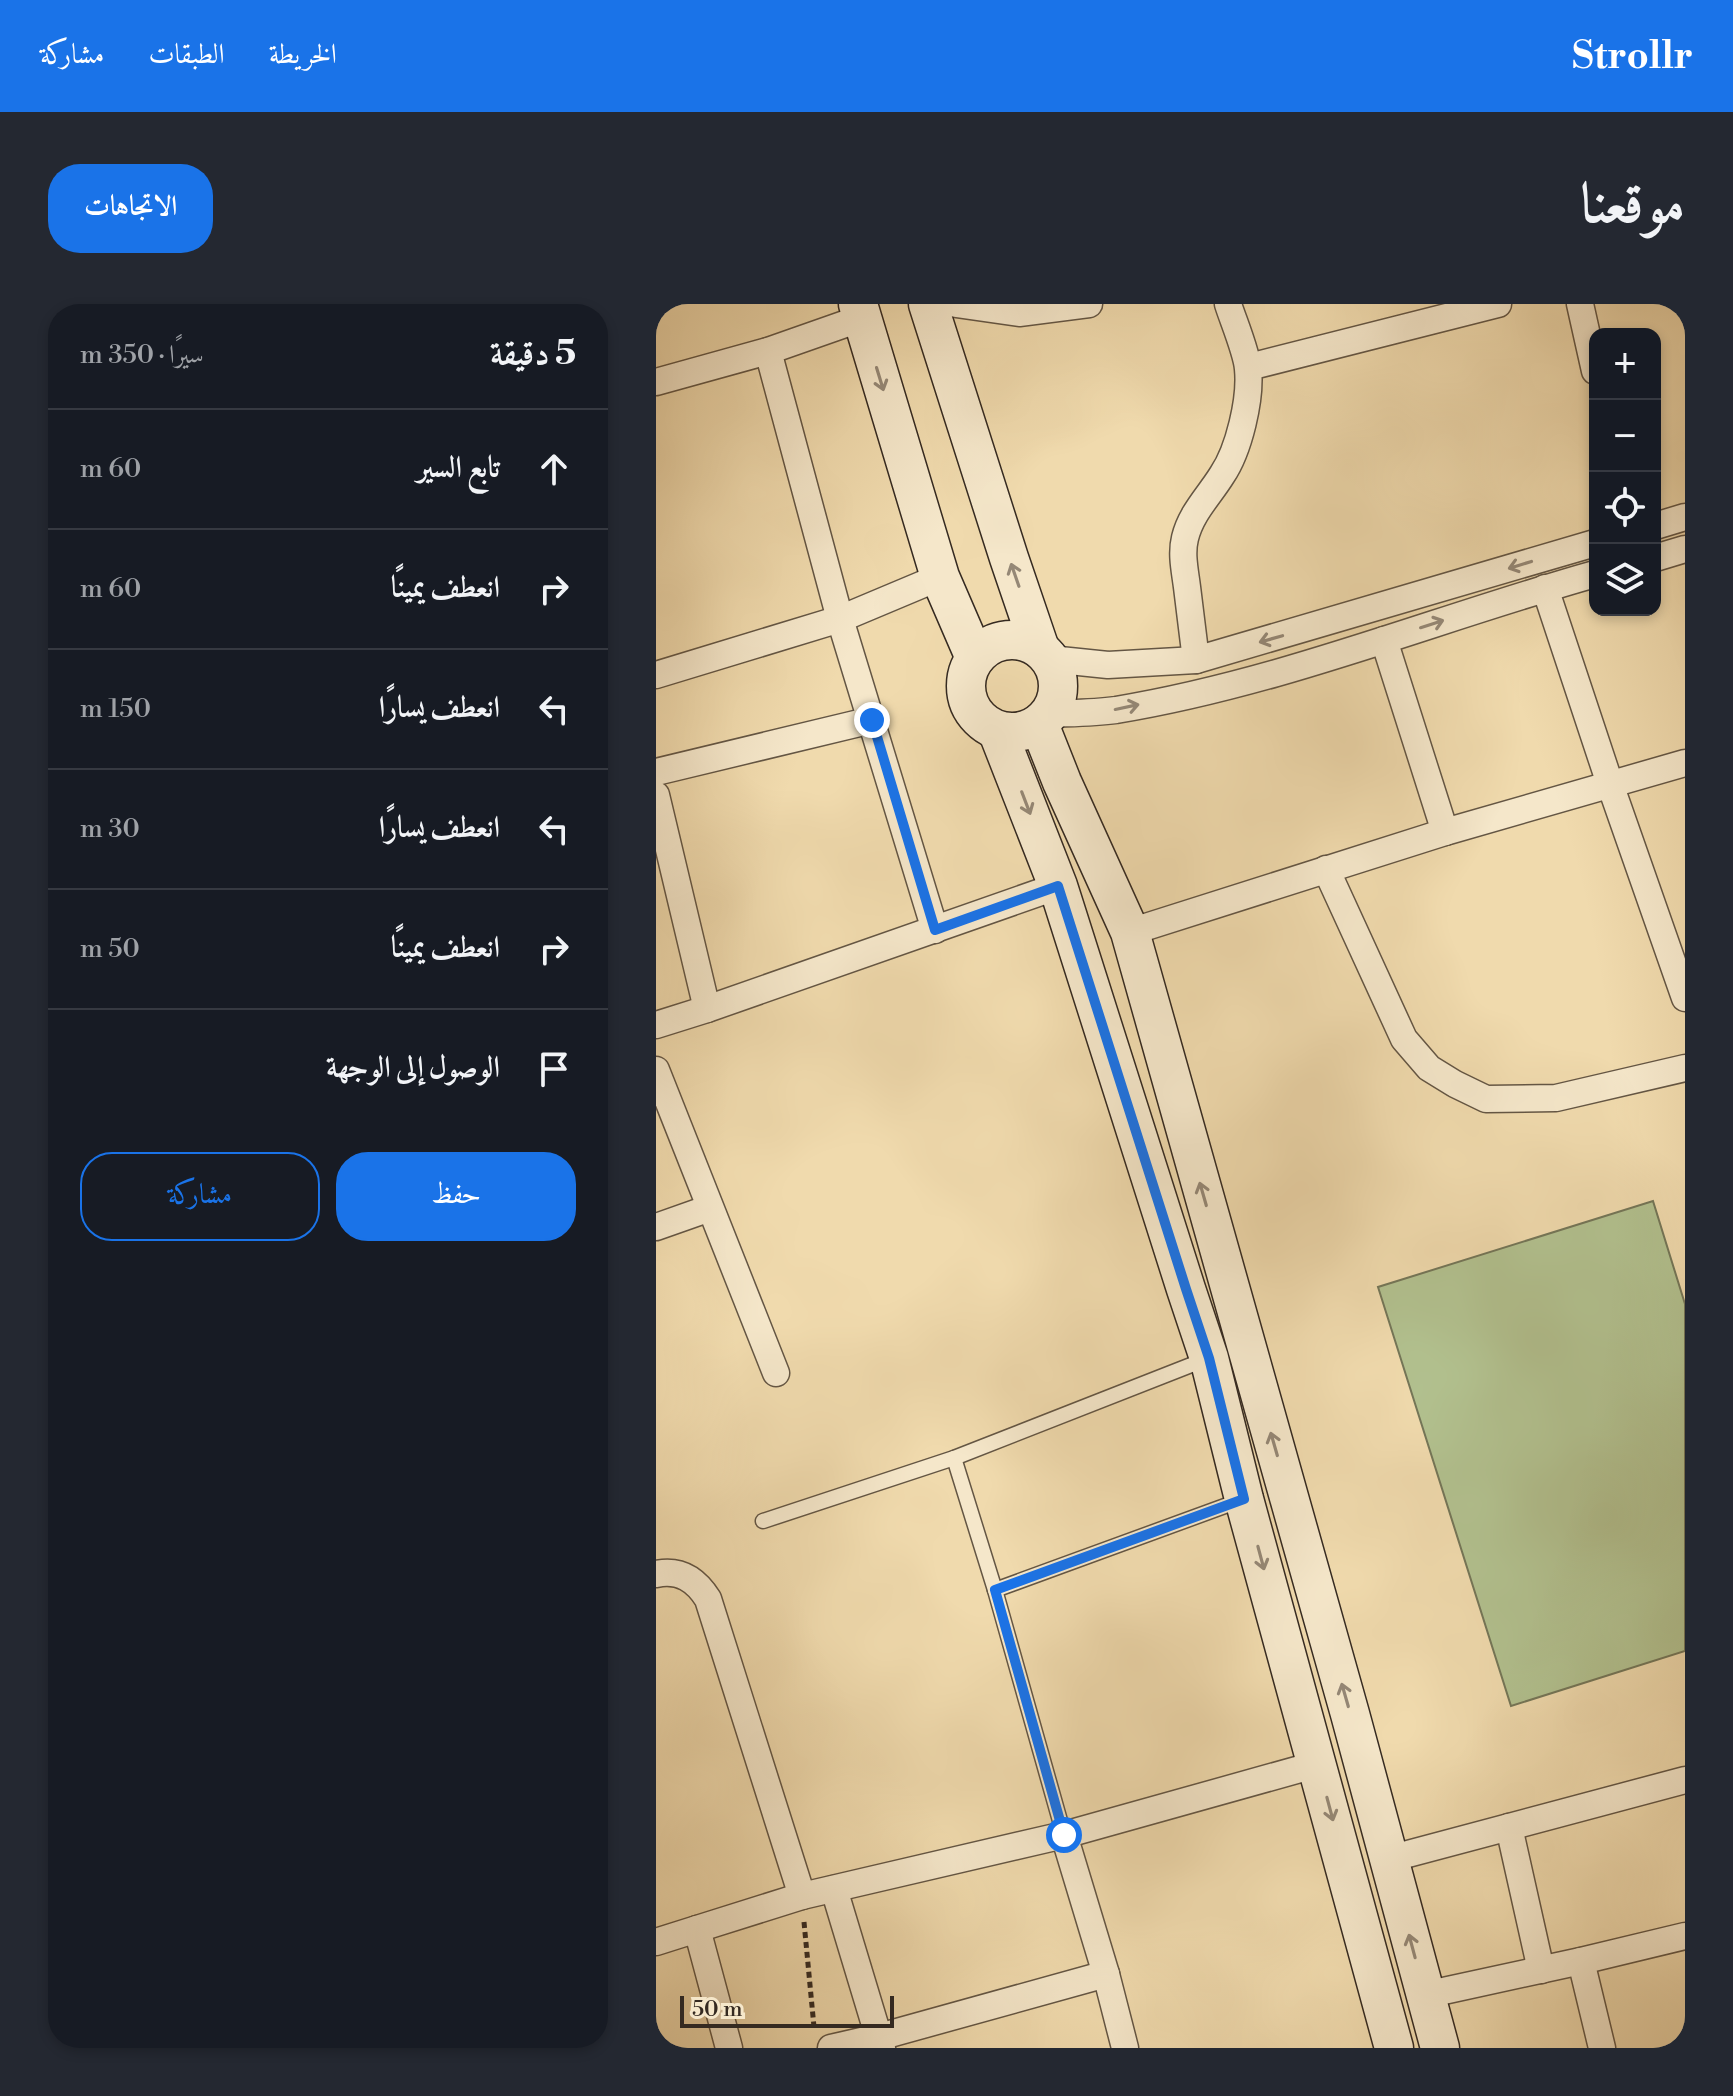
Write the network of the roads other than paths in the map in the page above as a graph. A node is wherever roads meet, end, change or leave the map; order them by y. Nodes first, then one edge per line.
1 (928, 304) edge
2 (956, 304) edge
3 (1089, 304) edge
4 (1228, 304) edge
5 (1498, 304) edge
6 (1580, 304) edge
7 (860, 311) edge
8 (1589, 344) edge
9 (768, 351) junction
10 (1249, 367) junction
11 (656, 382) edge
12 (1685, 517) edge
13 (1661, 524) edge
14 (1592, 544) edge
15 (1685, 549) edge
16 (1661, 556) edge
17 (1589, 576) edge
18 (940, 577) junction
19 (1545, 588) junction
20 (840, 619) junction
21 (1384, 640) junction
22 (1045, 654) junction
23 (975, 658) junction
24 (1196, 660) junction
25 (656, 675) edge
26 (1044, 719) junction
27 (872, 720) junction
28 (997, 730) junction
29 (1685, 763) edge
30 (656, 772) edge
31 (1610, 784) junction
32 (656, 795) edge
33 (1445, 832) junction
34 (1326, 869) junction
35 (1058, 886) junction
36 (935, 930) junction
37 (1130, 932) junction
38 (1685, 998) edge
39 (707, 1009) junction
40 (656, 1025) edge
41 (1685, 1068) edge
42 (656, 1070) edge
43 (710, 1208) junction
44 (656, 1227) edge
45 (1209, 1358) junction
46 (776, 1373) dead end
47 (954, 1458) junction
48 (1244, 1499) junction
49 (763, 1521) dead end
50 (656, 1574) edge
51 (995, 1590) junction
52 (1318, 1764) junction
53 (1685, 1780) edge
54 (1509, 1827) junction
55 (1064, 1835) junction
56 (1389, 1859) junction
57 (834, 1889) junction
58 (802, 1896) junction
59 (697, 1929) junction
60 (1685, 1936) edge
61 (656, 1942) edge
62 (1581, 1961) junction
63 (1541, 1970) junction
64 (1106, 1974) junction
65 (1425, 1995) junction
66 (822, 2040) edge
67 (880, 2042) edge
68 (729, 2048) edge
69 (1125, 2048) edge
70 (1394, 2048) edge
71 (1440, 2048) edge
72 (1602, 2048) edge

22 -> 1 main road
2 - 3 street
4 - 10 street
5 - 10 street
6 - 8 street
7 - 9 street
7 -> 18 main road
9 - 11 street
9 - 20 street
10 - 24 street
12 - 13 street
14 -> 24 street
15 - 16 street
17 - 19 street
18 - 20 street
18 - 23 main road
21 -> 19 street
19 - 31 street
20 - 25 street
20 - 27 street
26 -> 21 street
21 - 33 street
22 - 23 main road
22 - 24 street
22 - 26 main road
23 - 28 main road
26 - 28 main road
26 - 37 main road
27 - 30 street
27 - 36 street
28 -> 35 main road
29 - 31 street
31 - 33 street
31 - 38 street
32 - 39 street
33 - 34 street
34 - 37 street
34 - 41 street
35 - 36 street
35 - 45 main road
36 - 39 street
56 -> 37 main road
39 - 40 street
42 - 43 street
43 - 44 street
43 - 46 street
45 - 47 lane
45 - 48 main road
47 - 49 lane
47 - 51 lane
48 - 51 lane
48 -> 52 main road
50 - 58 street
51 - 55 lane
52 - 55 street
52 -> 70 main road
53 - 54 street
54 - 56 street
54 - 63 street
55 - 57 street
55 - 64 street
65 -> 56 main road
57 - 58 street
57 - 67 street
58 - 59 street
59 - 61 street
59 - 68 street
60 - 62 street
62 - 63 street
62 - 72 street
63 - 65 street
64 - 67 street
64 - 69 street
65 - 71 main road
66 - 67 street

